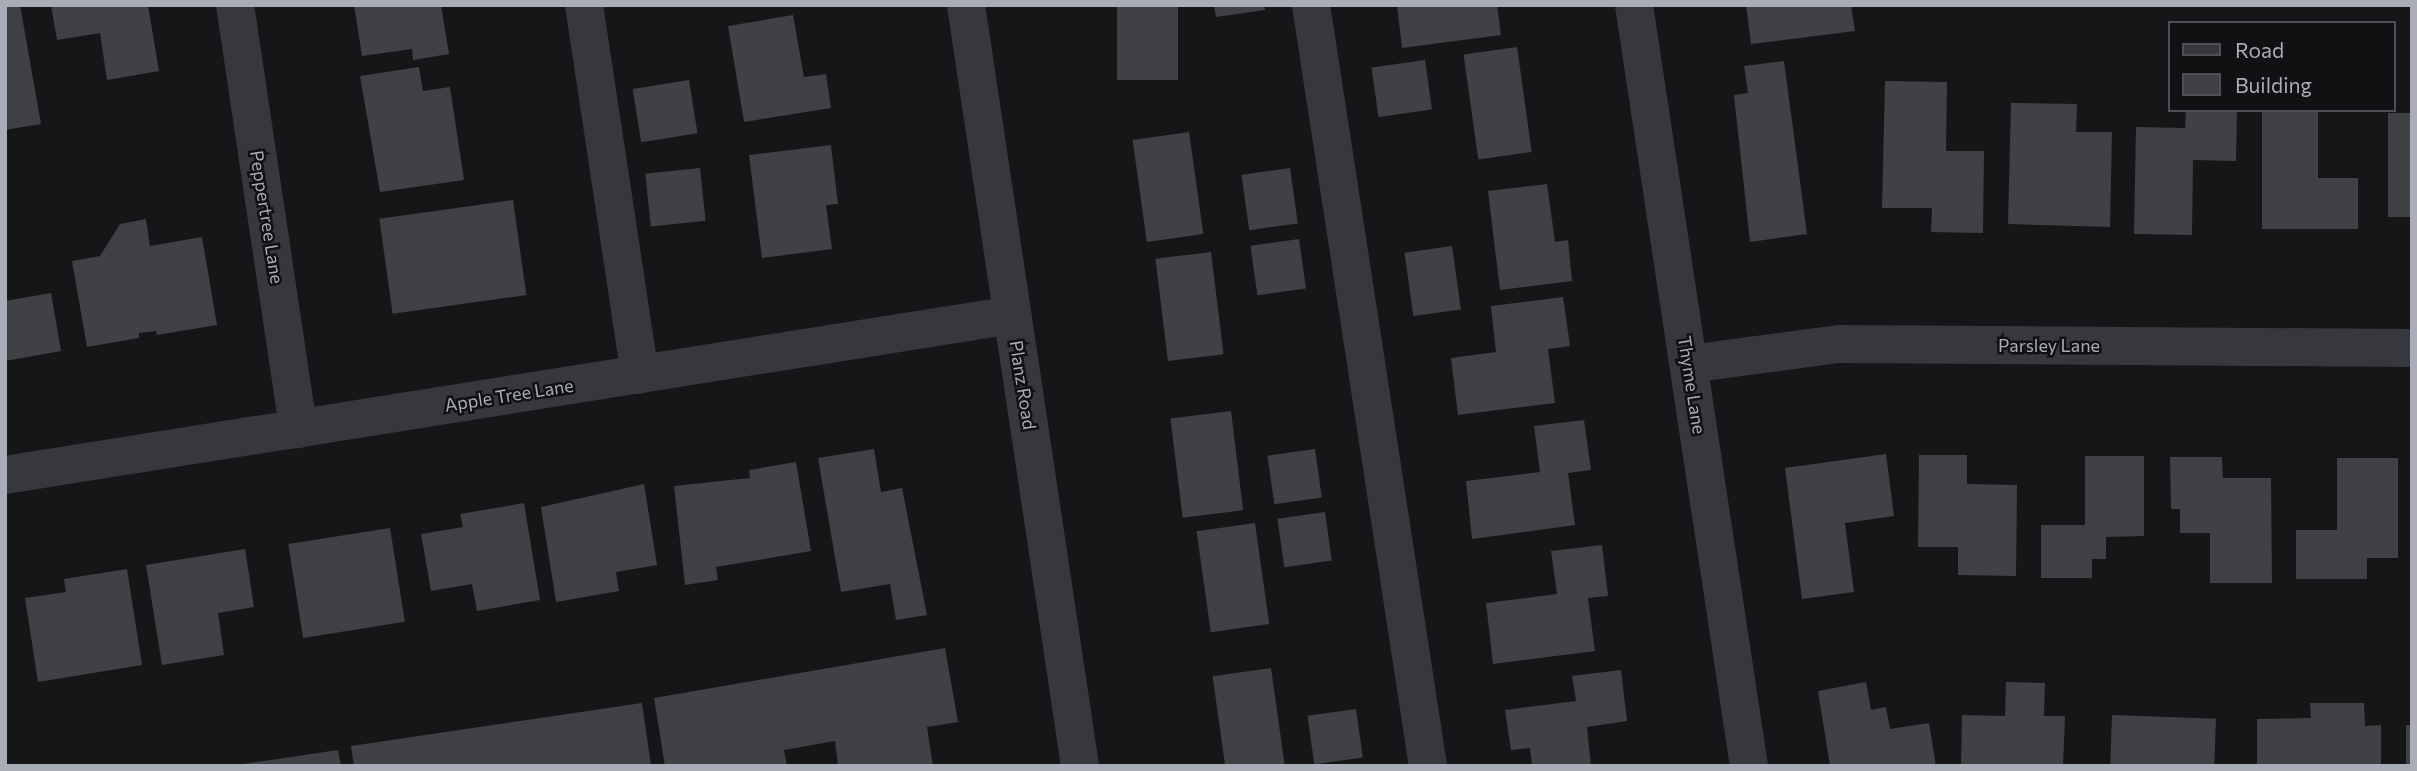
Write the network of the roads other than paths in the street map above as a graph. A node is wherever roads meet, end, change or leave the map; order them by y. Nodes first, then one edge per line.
1 (235, 5) edge
2 (584, 5) edge
3 (966, 5) edge
4 (1311, 5) edge
5 (1634, 5) edge
6 (1012, 316) junction
7 (2412, 348) edge
8 (1689, 364) junction
9 (639, 374) junction
10 (298, 429) junction
11 (5, 475) edge
12 (1080, 766) edge
13 (1427, 766) edge
14 (1749, 766) edge

1 - 10 street, Peppertree Lane
2 - 9 street
3 - 6 street, Planz Road
4 - 13 street
5 - 8 street, Thyme Lane
6 - 9 street, Apple Tree Lane
6 - 12 street, Planz Road
7 - 8 street, Parsley Lane
8 - 14 street, Thyme Lane
9 - 10 street, Apple Tree Lane
10 - 11 street, Apple Tree Lane

